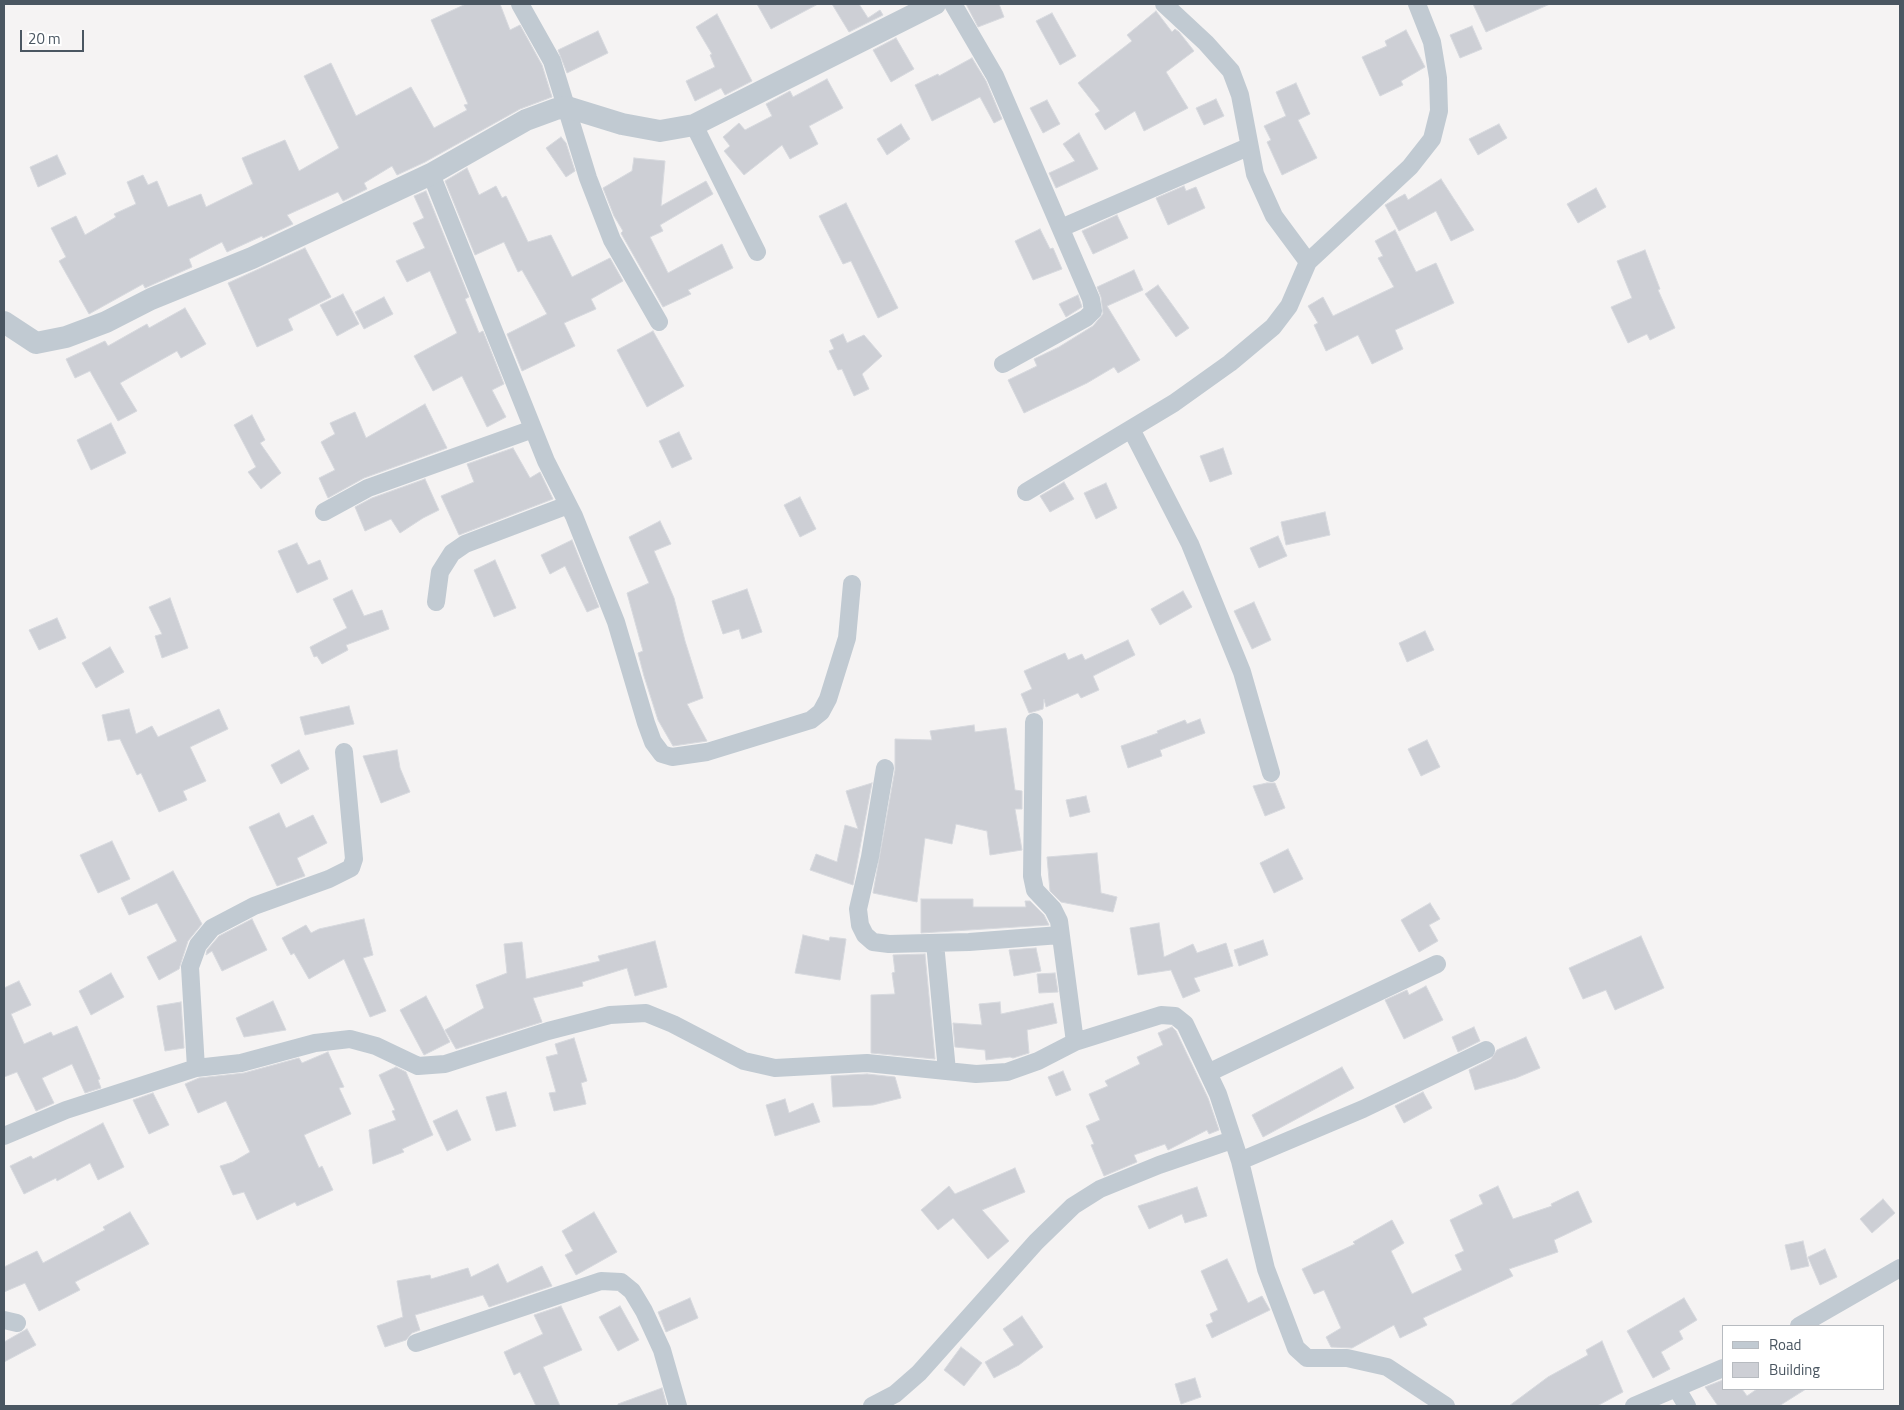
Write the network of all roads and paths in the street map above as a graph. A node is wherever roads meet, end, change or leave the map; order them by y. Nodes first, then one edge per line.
1 (520, 4) edge
2 (935, 4) edge
3 (953, 4) edge
4 (1164, 4) edge
5 (1417, 4) edge
6 (567, 108) junction
7 (694, 125) junction
8 (1248, 146) junction
9 (431, 174) junction
10 (1061, 228) junction
11 (757, 252) dead end
12 (1308, 262) junction
13 (4, 322) edge
14 (659, 322) dead end
15 (1003, 364) dead end
16 (533, 429) junction
17 (1131, 429) junction
18 (1026, 492) dead end
19 (568, 505) junction
20 (324, 512) dead end
21 (852, 584) dead end
22 (436, 602) dead end
23 (1034, 722) dead end
24 (344, 752) dead end
25 (885, 768) dead end
26 (1271, 773) dead end
27 (1060, 935) junction
28 (935, 943) junction
29 (1437, 964) dead end
30 (1075, 1042) junction
31 (1486, 1050) dead end
32 (196, 1068) junction
33 (946, 1071) junction
34 (1208, 1073) junction
35 (4, 1136) edge
36 (1232, 1140) junction
37 (1240, 1161) junction
38 (1900, 1268) edge
39 (1801, 1325) edge
40 (416, 1344) dead end
41 (1722, 1368) edge
42 (1677, 1389) junction
43 (678, 1406) edge
44 (872, 1406) edge
45 (1446, 1406) edge
46 (1634, 1406) edge
47 (1687, 1406) edge

1 - 6 street
2 - 7 street
3 - 10 street
4 - 8 street
5 - 12 street
6 - 7 street
6 - 9 street
6 - 14 street
7 - 11 street
8 - 10 street
8 - 12 street
9 - 13 street
9 - 16 street
10 - 15 street
12 - 17 street
16 - 19 street
16 - 20 street
17 - 18 street
17 - 26 street
19 - 21 street
19 - 22 street
23 - 27 street
24 - 32 street
25 - 28 street
27 - 28 street
27 - 30 street
28 - 33 street
29 - 34 street
30 - 33 street
30 - 34 street
31 - 37 street
32 - 33 street
32 - 35 street
34 - 36 street
36 - 37 street
36 - 44 street
37 - 45 street
38 - 39 street
40 - 43 street
41 - 42 street
42 - 46 street
42 - 47 street

